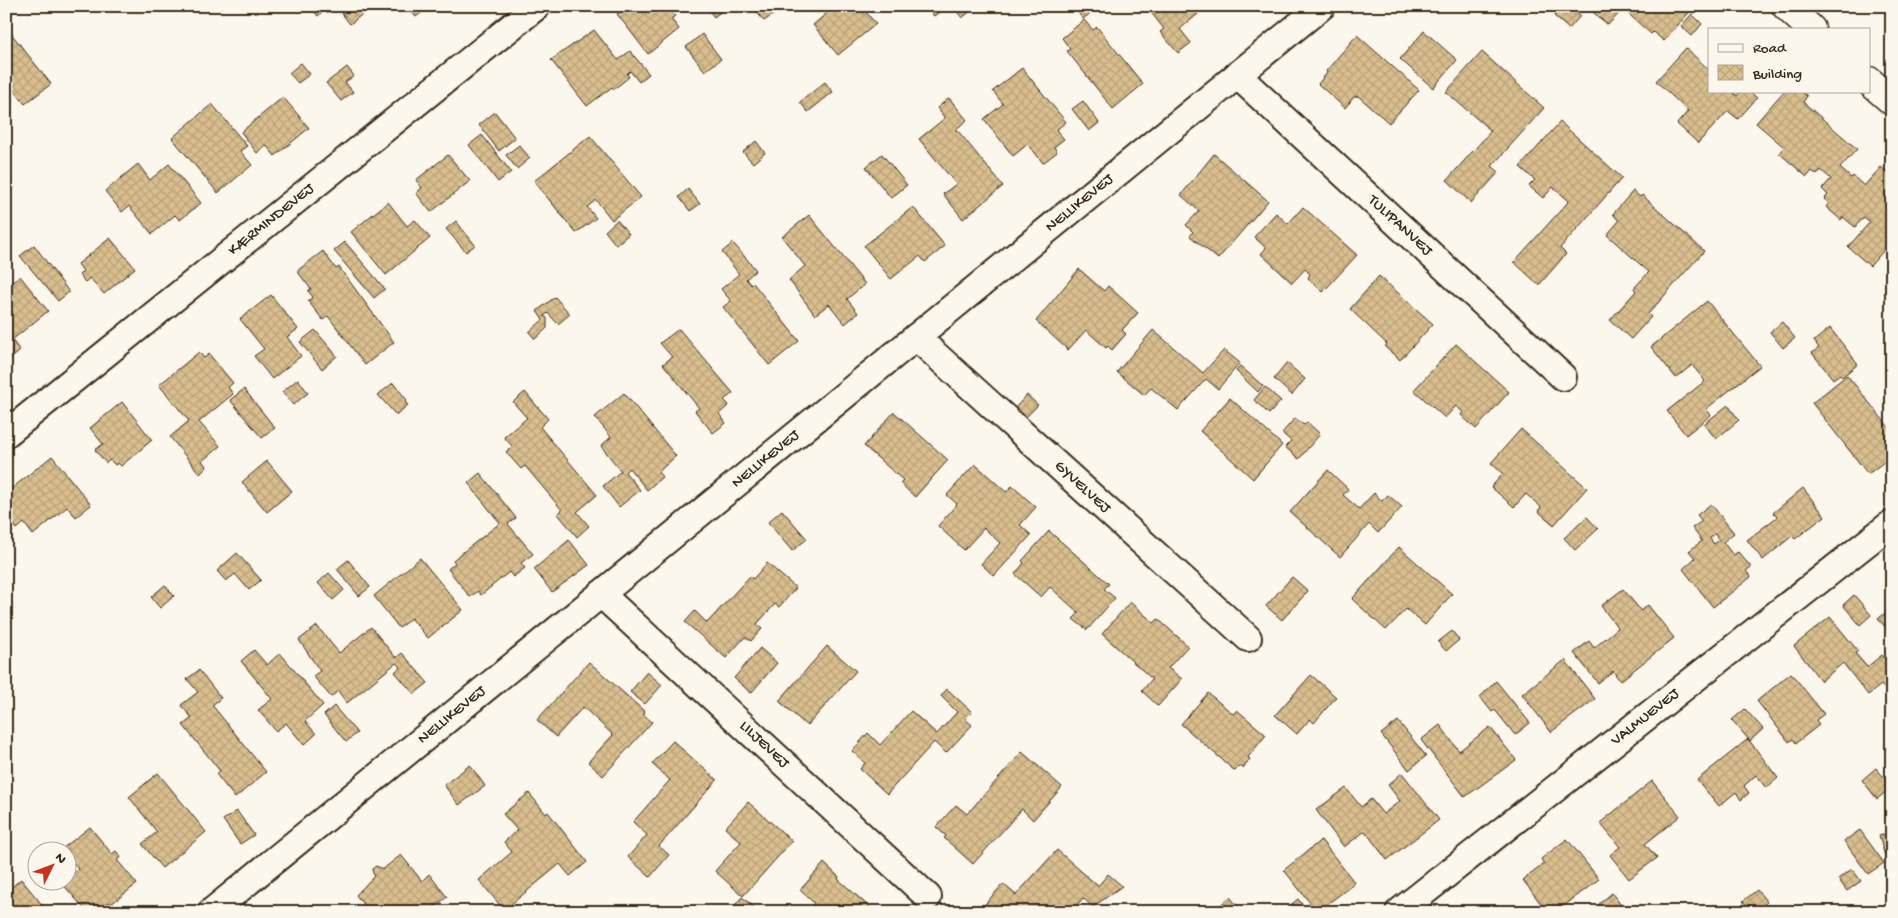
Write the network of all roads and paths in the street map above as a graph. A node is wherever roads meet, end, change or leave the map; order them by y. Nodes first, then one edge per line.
1 (537, 6) edge
2 (1322, 6) edge
3 (1786, 6) edge
4 (1810, 28) edge
5 (1237, 75) junction
6 (1870, 82) edge
7 (1892, 101) edge
8 (916, 337) junction
9 (1563, 377) dead end
10 (6, 434) edge
11 (1892, 523) edge
12 (601, 594) junction
13 (1248, 638) dead end
14 (928, 897) dead end
15 (211, 912) edge
16 (1400, 912) edge

1 - 10 street, KÆRMINDEVEJ
2 - 5 street, NELLIKEVEJ
3 - 4 street
5 - 8 street, NELLIKEVEJ
5 - 9 street, TULIPANVEJ
6 - 7 street
8 - 12 street, NELLIKEVEJ
8 - 13 street, GYVELVEJ
11 - 16 street, VALMUEVEJ
12 - 14 street, LILJEVEJ
12 - 15 street, NELLIKEVEJ

